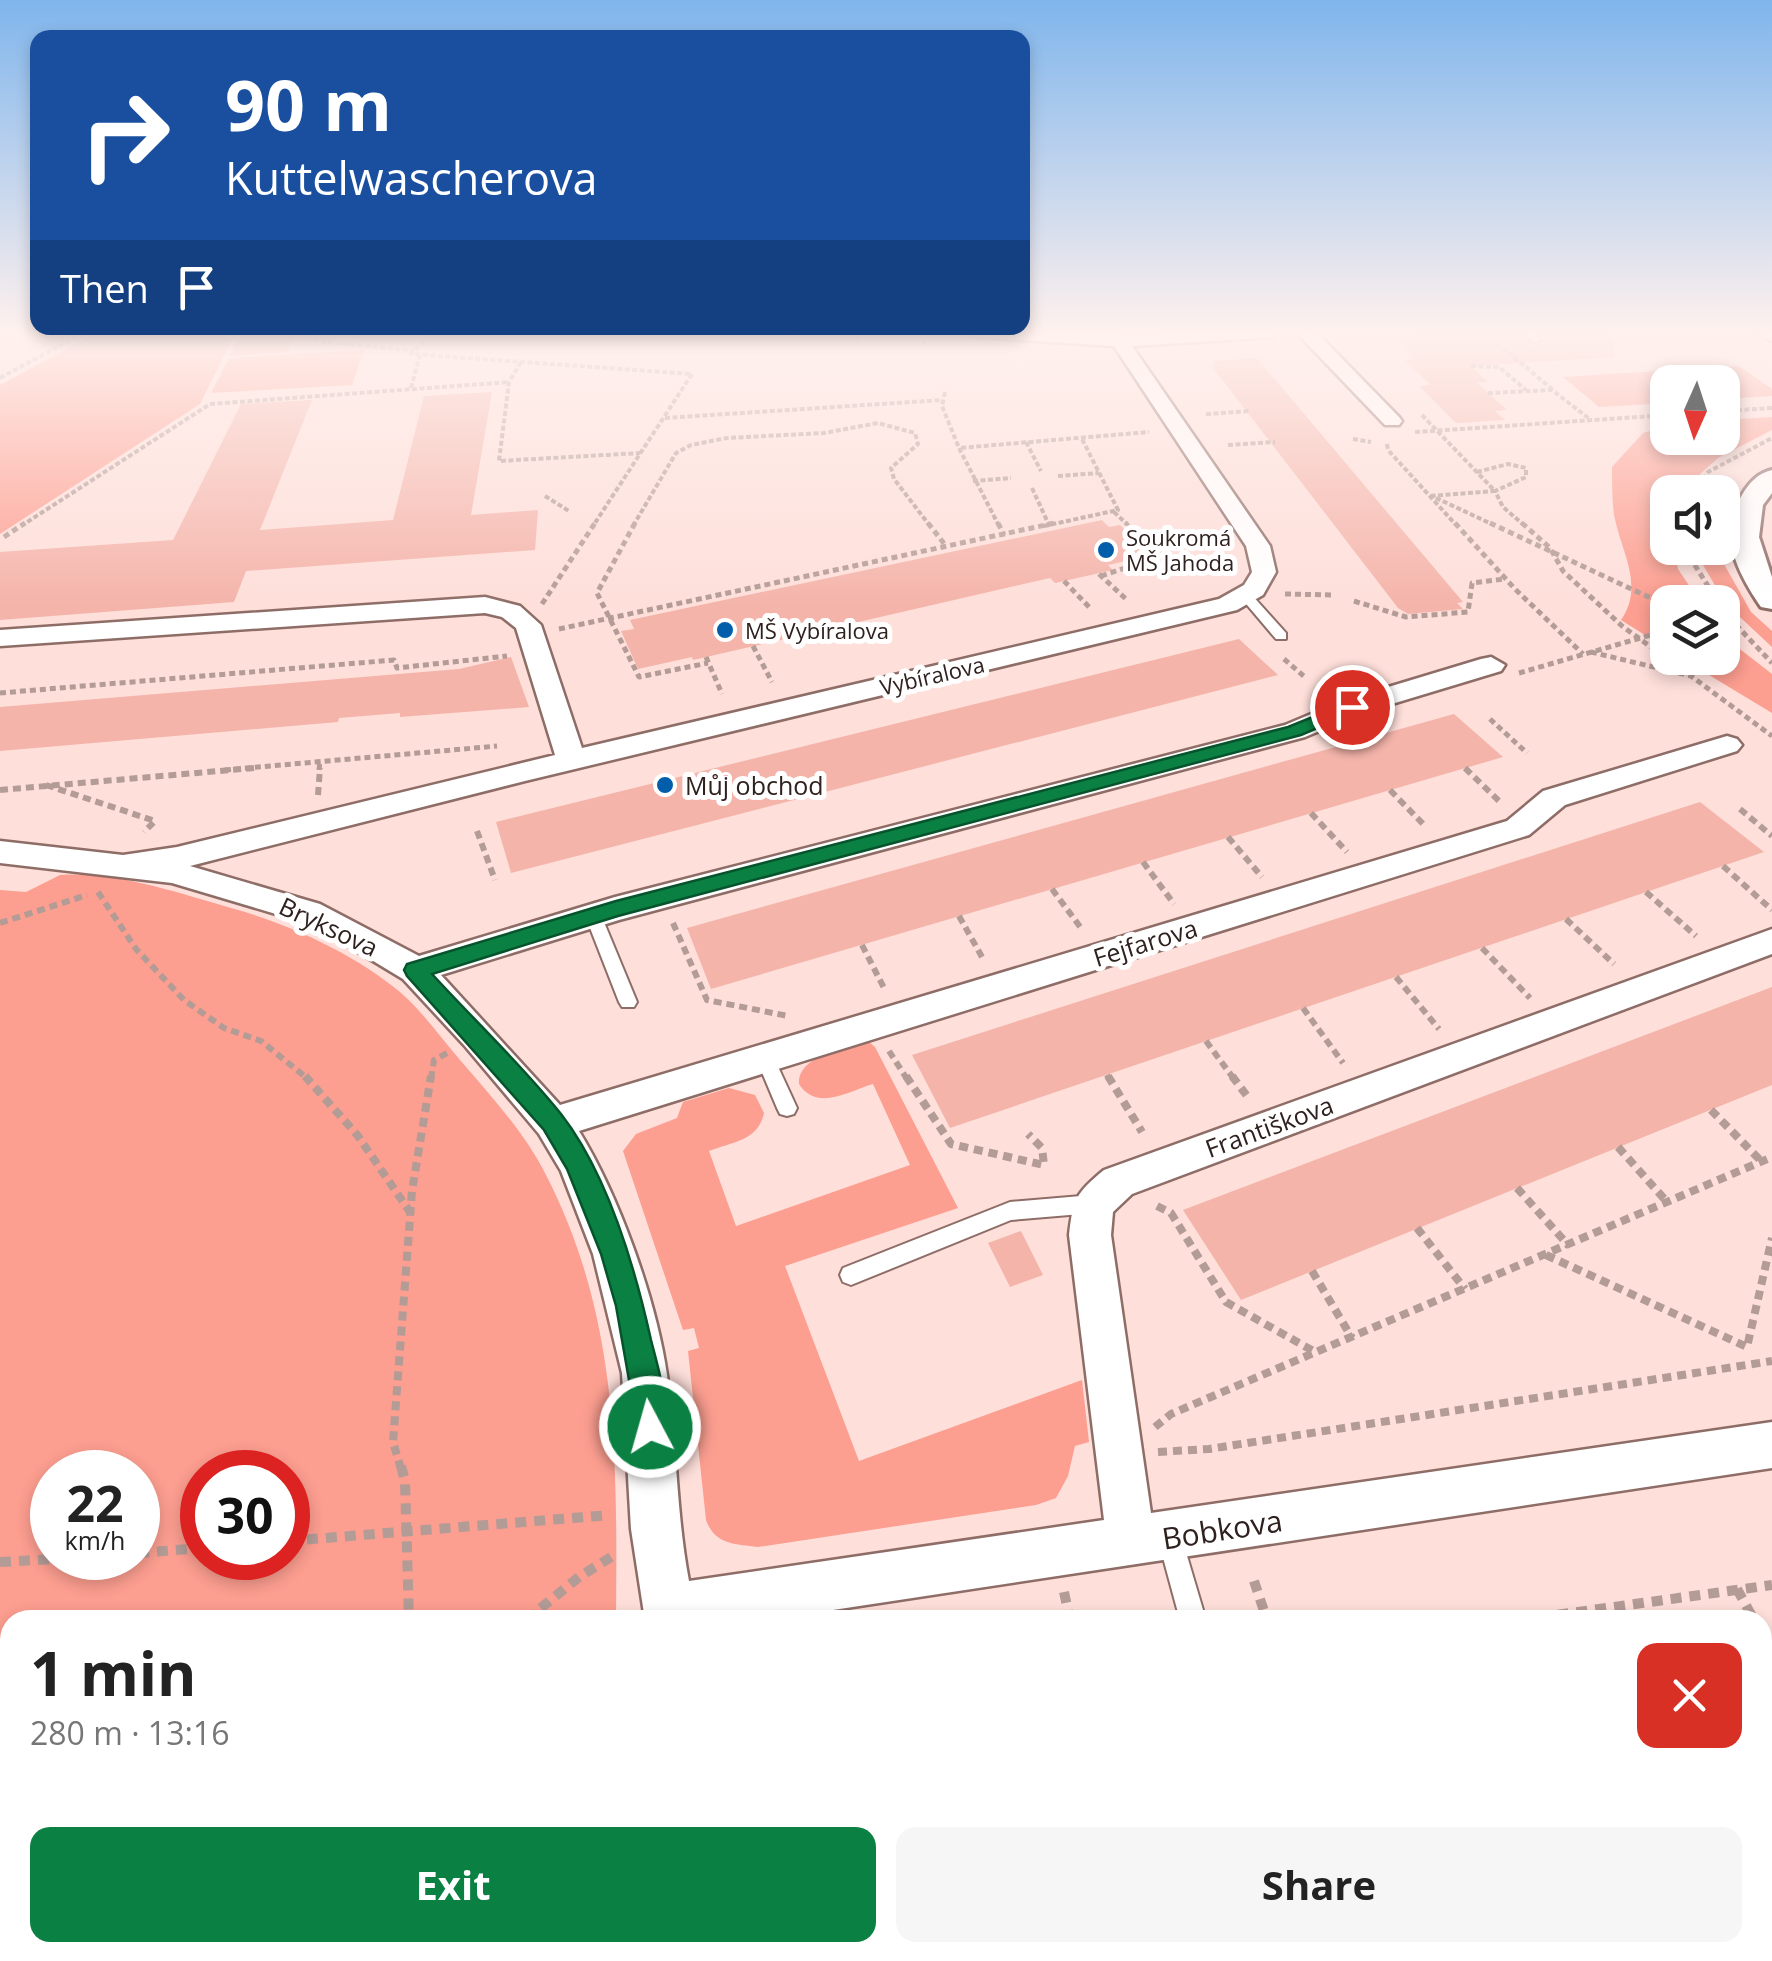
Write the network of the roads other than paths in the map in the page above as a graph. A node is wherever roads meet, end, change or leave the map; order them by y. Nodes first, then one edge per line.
1 (1174, 423) edge
2 (1391, 423) edge
3 (1398, 430) road end
4 (1772, 478) edge
5 (1258, 595) junction
6 (1772, 600) edge
7 (1282, 636) dead end
8 (0, 638) edge
9 (1484, 668) road end
10 (1727, 745) dead end
11 (571, 760) junction
12 (309, 826) junction
13 (0, 852) edge
14 (119, 865) junction
15 (259, 894) junction
16 (593, 915) junction
17 (1772, 942) edge
18 (415, 970) junction
19 (628, 1002) dead end
20 (766, 1058) junction
21 (787, 1108) dead end
22 (553, 1123) junction
23 (1093, 1204) junction
24 (851, 1275) dead end
25 (1769, 1450) edge
26 (1151, 1540) junction
27 (670, 1610) edge
28 (697, 1610) edge
29 (1188, 1610) edge

1 - 5 street
2 - 3 street
4 - 6 street
5 - 7 lane
5 - 11 street, Vybíralova
8 - 11 street
9 - 16 street
10 - 20 street, Fejfarova
11 - 12 street, Vybíralova
12 - 14 street, Vybíralova
12 - 15 street
13 - 14 street, Bryksova
14 - 15 street, Bryksova
15 - 18 street, Bryksova
16 - 18 street
16 - 19 lane
17 - 23 street, Františkova
18 - 22 street, Bryksova
20 - 21 lane
20 - 22 street, Fejfarova
22 - 27 street, Bryksova
23 - 24 lane
23 - 26 street
25 - 26 street, Bobkova
26 - 28 street, Bobkova
26 - 29 lane

